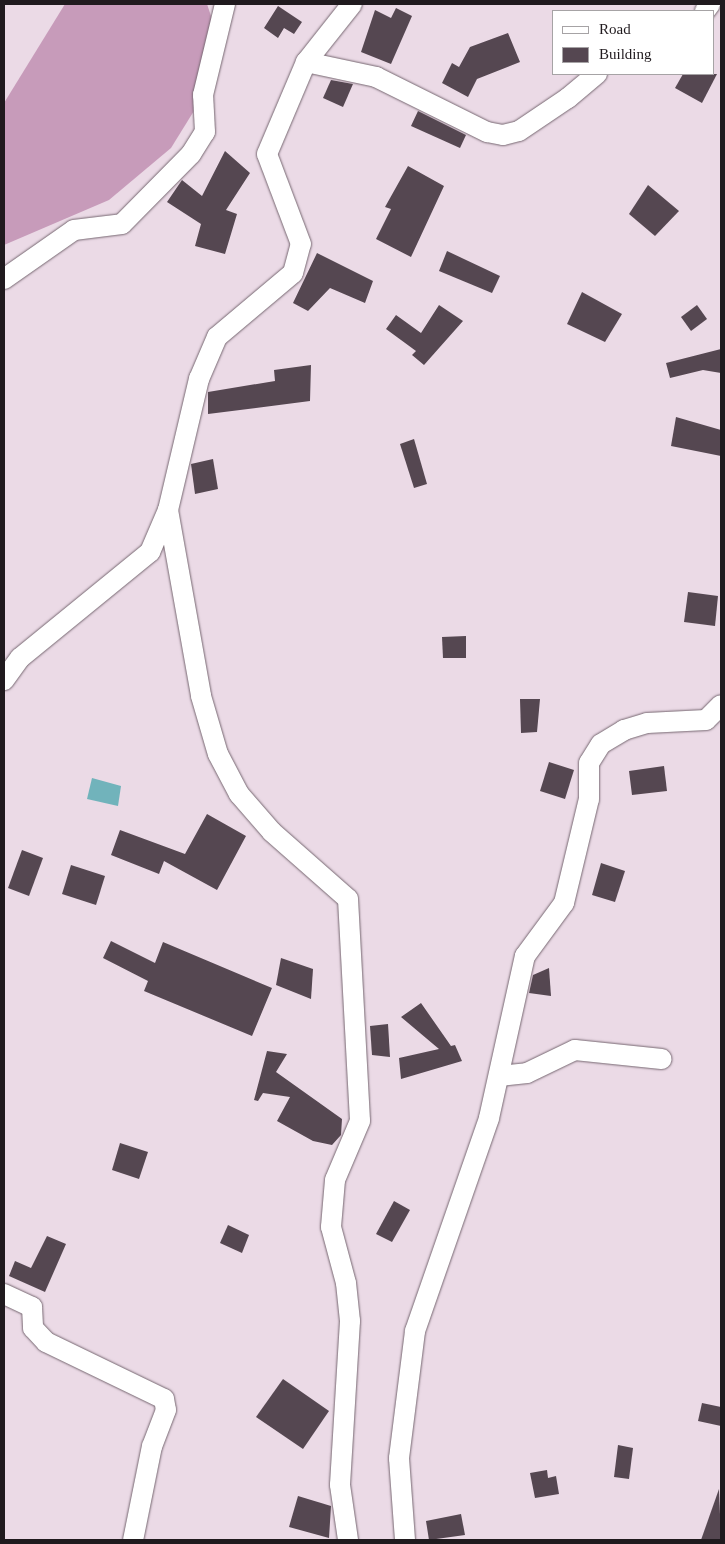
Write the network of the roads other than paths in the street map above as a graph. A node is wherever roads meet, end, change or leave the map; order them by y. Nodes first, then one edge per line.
1 (225, 4) edge
2 (352, 4) edge
3 (306, 62) junction
4 (596, 75) edge
5 (4, 279) edge
6 (168, 510) junction
7 (4, 680) edge
8 (721, 705) edge
9 (662, 1058) dead end
10 (499, 1076) junction
11 (4, 1294) edge
12 (133, 1540) edge
13 (348, 1540) edge
14 (405, 1540) edge

1 - 5 street
2 - 3 street
3 - 4 street
3 - 6 street
6 - 7 street
6 - 13 street
8 - 10 street
9 - 10 street
10 - 14 street
11 - 12 street

